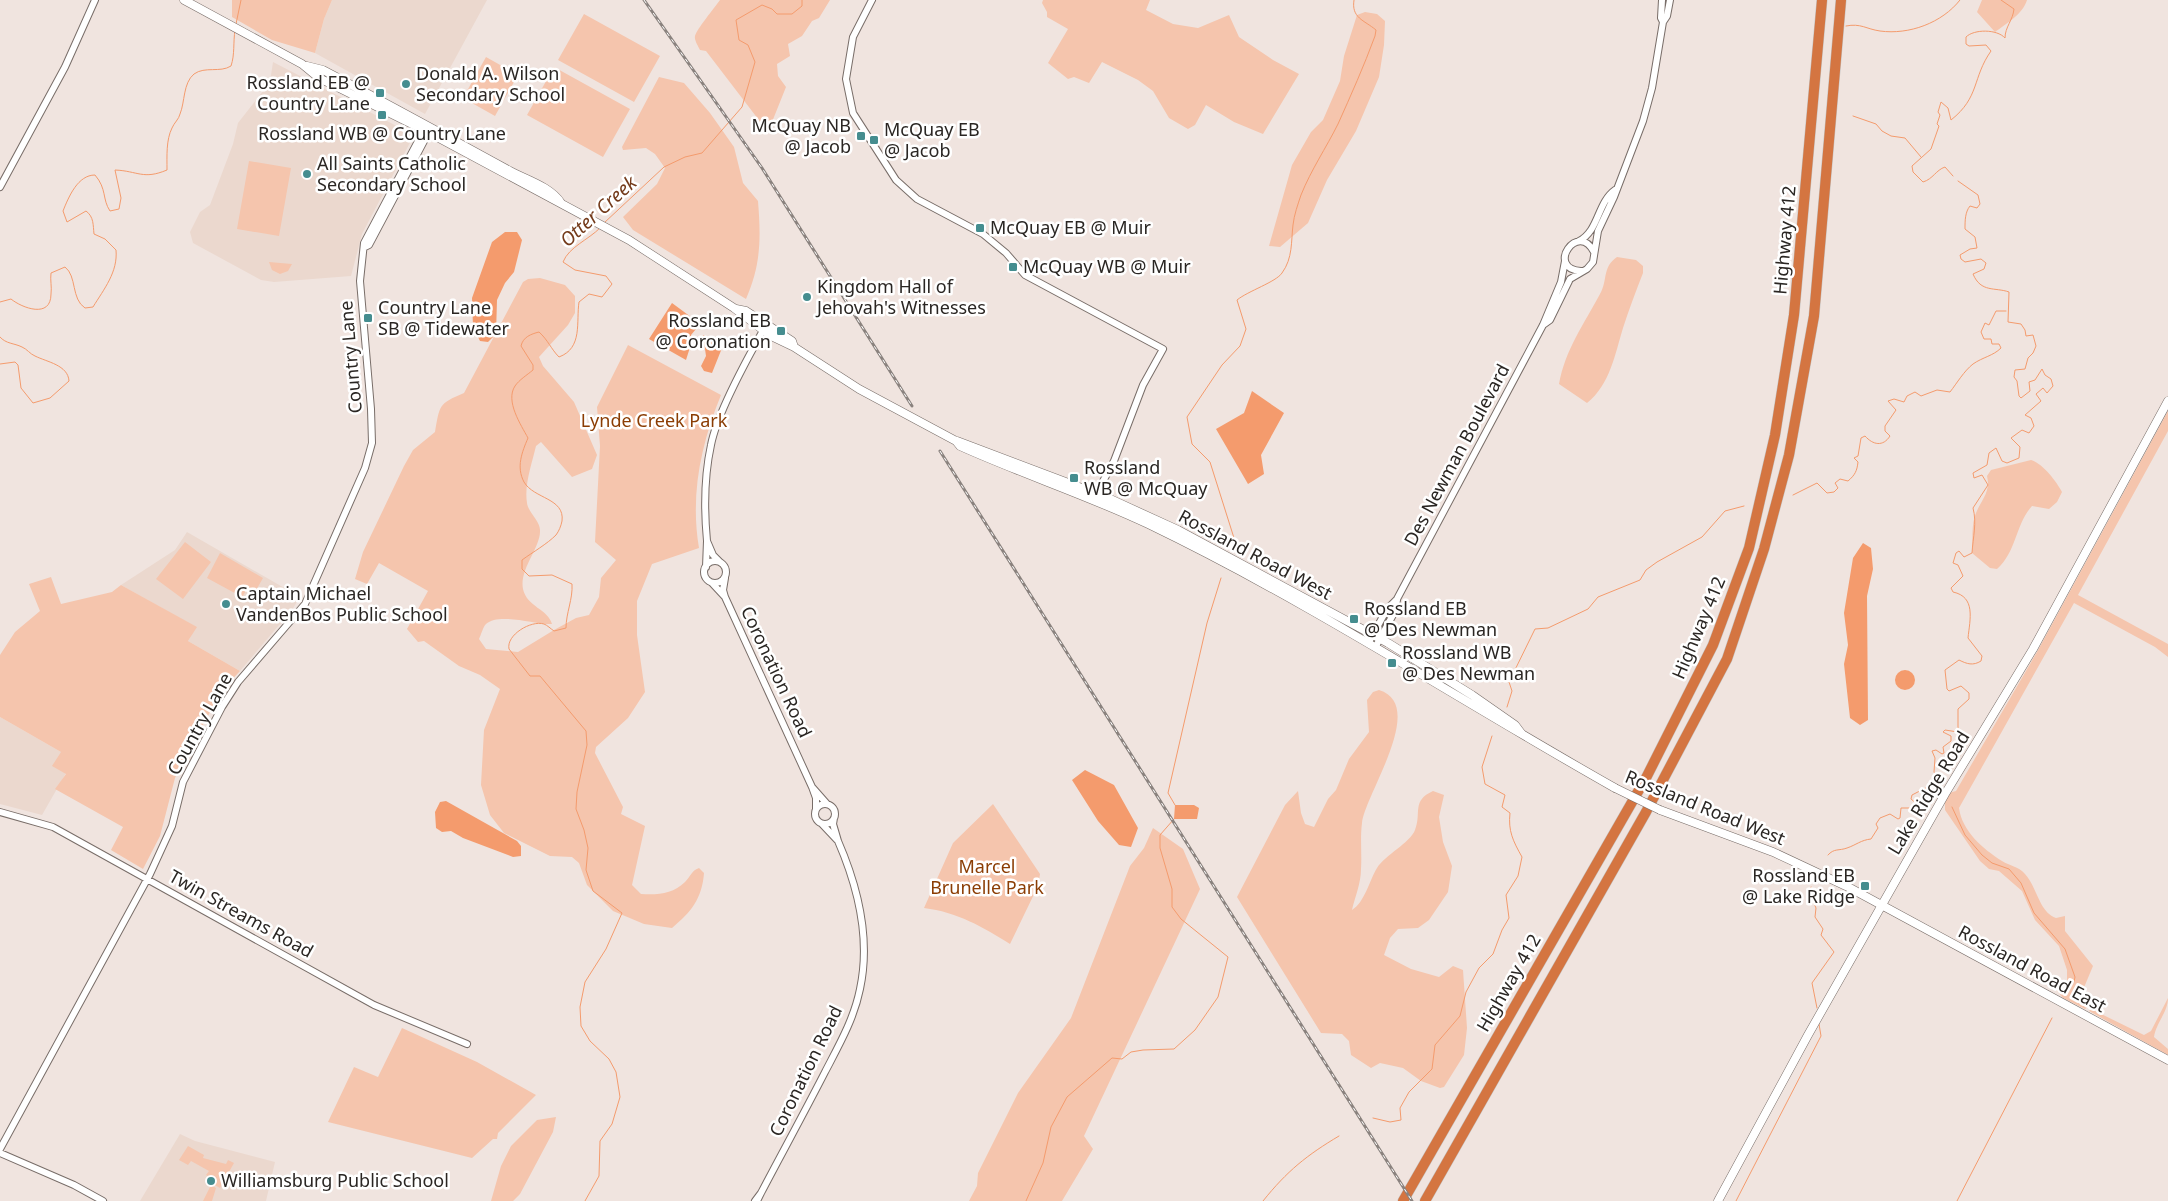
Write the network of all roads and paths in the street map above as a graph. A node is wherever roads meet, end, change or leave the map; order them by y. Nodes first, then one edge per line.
1 (95, 0) edge
2 (184, 0) edge
3 (872, 0) edge
4 (1662, 0) edge
5 (1670, 0) edge
6 (1822, 0) edge
7 (1841, 0) edge
8 (1663, 22) junction
9 (428, 129) junction
10 (0, 187) edge
11 (1615, 190) junction
12 (1579, 241) junction
13 (1594, 252) junction
14 (1565, 261) junction
15 (1582, 271) junction
16 (1544, 325) junction
17 (764, 328) junction
18 (2168, 401) edge
19 (1095, 497) junction
20 (707, 541) junction
21 (721, 563) junction
22 (706, 567) junction
23 (726, 575) junction
24 (711, 582) junction
25 (725, 597) junction
26 (1377, 637) junction
27 (1373, 644) junction
28 (1521, 733) junction
29 (812, 787) junction
30 (827, 804) junction
31 (816, 809) junction
32 (0, 812) edge
33 (834, 818) junction
34 (820, 824) junction
35 (838, 841) junction
36 (147, 879) junction
37 (1881, 904) junction
38 (467, 1044) dead end
39 (2168, 1060) edge
40 (0, 1149) edge
41 (0, 1153) edge
42 (104, 1201) edge
43 (756, 1201) edge
44 (1403, 1201) edge
45 (1425, 1201) edge
46 (1718, 1201) edge

1 - 10 street
2 - 9 main road, Rossland Road West
3 - 19 street
4 - 8 street
5 - 8 street
6 - 44 highway, Highway 412
7 - 45 highway, Highway 412
8 - 11 street
9 - 17 main road, Rossland Road West
9 - 36 street, Country Lane
11 - 12 street
11 - 13 street
12 - 13 street
12 - 14 street
13 - 15 street
14 - 15 street
14 - 16 street, Des Newman Boulevard
15 - 16 street, Des Newman Boulevard
16 - 26 street, Des Newman Boulevard
17 - 19 main road, Rossland Road West
17 - 20 street
18 - 37 main road, Lake Ridge Road
19 - 26 main road, Rossland Road West
19 - 27 main road, Rossland Road West
20 - 21 street
20 - 22 street
21 - 22 street
21 - 23 street
22 - 24 street
23 - 24 street
23 - 25 street, Coronation Road
24 - 25 street, Coronation Road
25 - 29 street, Coronation Road
26 - 27 street, Des Newman Boulevard
26 - 28 main road, Rossland Road West
27 - 28 main road, Rossland Road West
28 - 37 main road, Rossland Road West, bridge
29 - 30 street, Coronation Road
29 - 31 street, Coronation Road
30 - 31 street
30 - 33 street
31 - 34 street
32 - 36 street, Twin Streams Road
33 - 34 street
33 - 35 street, Coronation Road
34 - 35 street, Coronation Road
35 - 43 street, Coronation Road
36 - 38 street, Twin Streams Road
36 - 40 street, Country Lane
37 - 39 main road, Rossland Road East
37 - 46 main road, Lake Ridge Road
41 - 42 street

